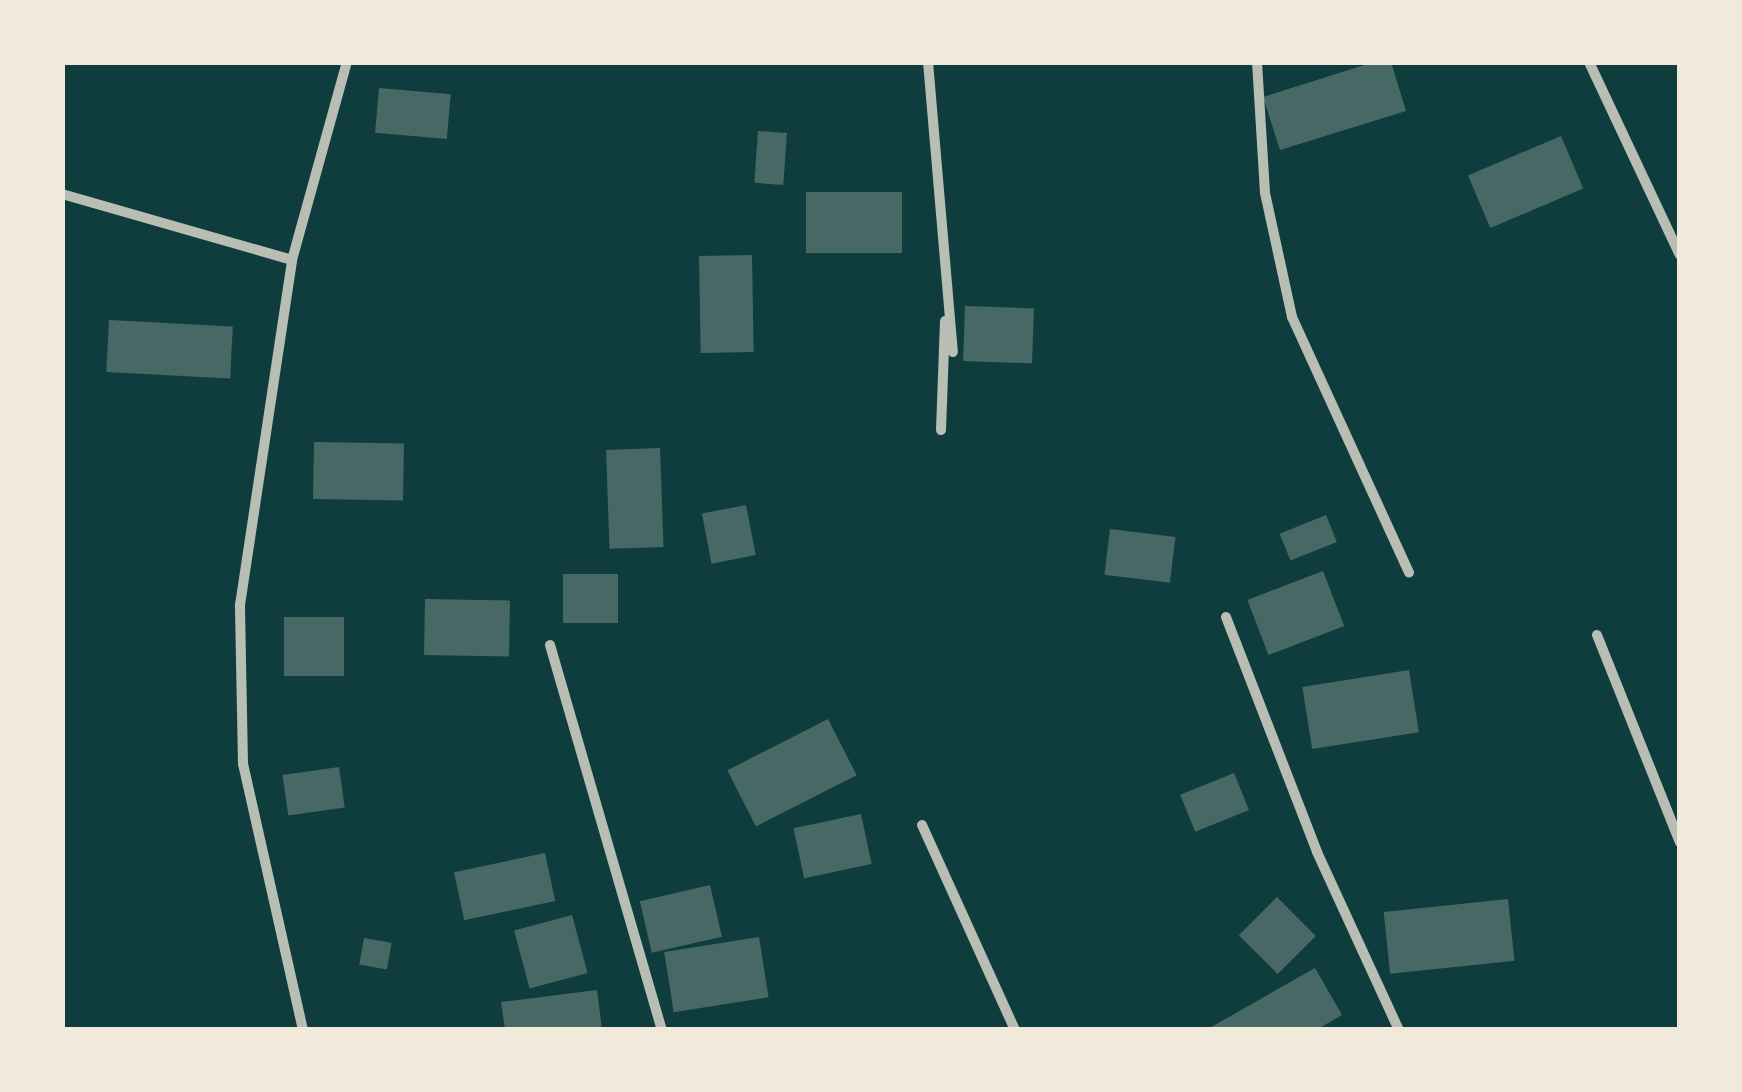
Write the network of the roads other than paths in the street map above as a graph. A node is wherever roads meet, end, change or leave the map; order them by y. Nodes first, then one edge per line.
1 (347, 62) edge
2 (928, 62) edge
3 (1257, 62) edge
4 (1589, 62) edge
5 (62, 194) edge
6 (1680, 254) edge
7 (292, 260) junction
8 (946, 274) junction
9 (953, 352) dead end
10 (941, 430) dead end
11 (1409, 572) dead end
12 (1226, 617) dead end
13 (1597, 635) dead end
14 (550, 646) dead end
15 (922, 824) dead end
16 (1680, 842) edge
17 (303, 1030) edge
18 (662, 1030) edge
19 (1015, 1030) edge
20 (1399, 1030) edge

1 - 7 street
2 - 8 street
3 - 11 street
4 - 6 street
5 - 7 street
7 - 17 street
8 - 9 street
8 - 10 street
12 - 20 street
13 - 16 street
14 - 18 street
15 - 19 street

